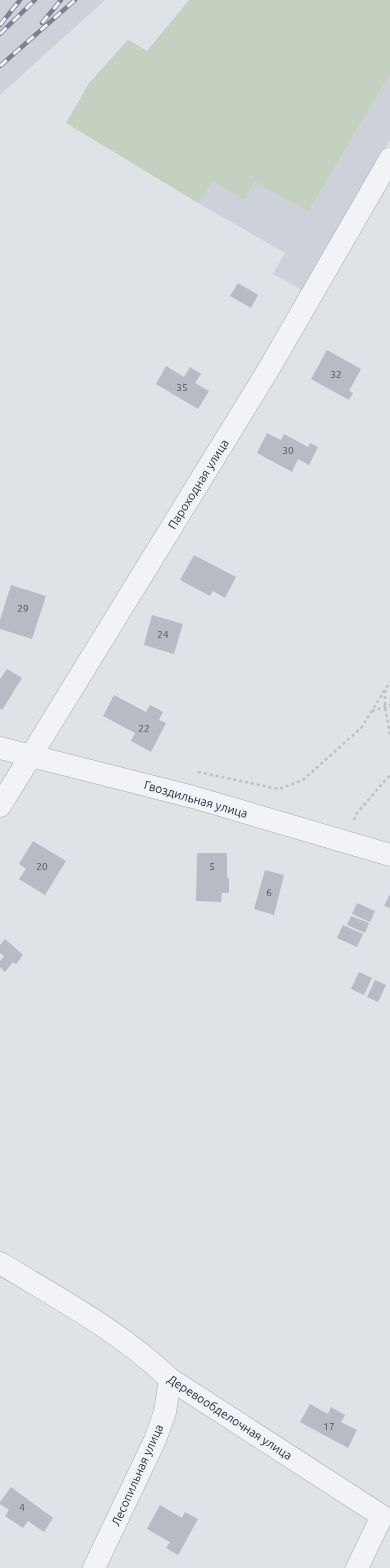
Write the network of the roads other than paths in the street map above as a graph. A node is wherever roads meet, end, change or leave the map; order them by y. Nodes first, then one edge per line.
1 (390, 159) edge
2 (0, 748) edge
3 (31, 755) junction
4 (0, 806) edge
5 (390, 855) edge
6 (0, 1263) edge
7 (170, 1379) junction
8 (94, 1568) edge
9 (357, 1568) edge

1 - 3 street, Пароходная улица
2 - 3 street, Гвоздильная улица
3 - 4 street, Пароходная улица
3 - 5 street, Гвоздильная улица
6 - 7 street, Деревообделочная улица
7 - 8 street, Лесопильная улица
7 - 9 street, Деревообделочная улица

